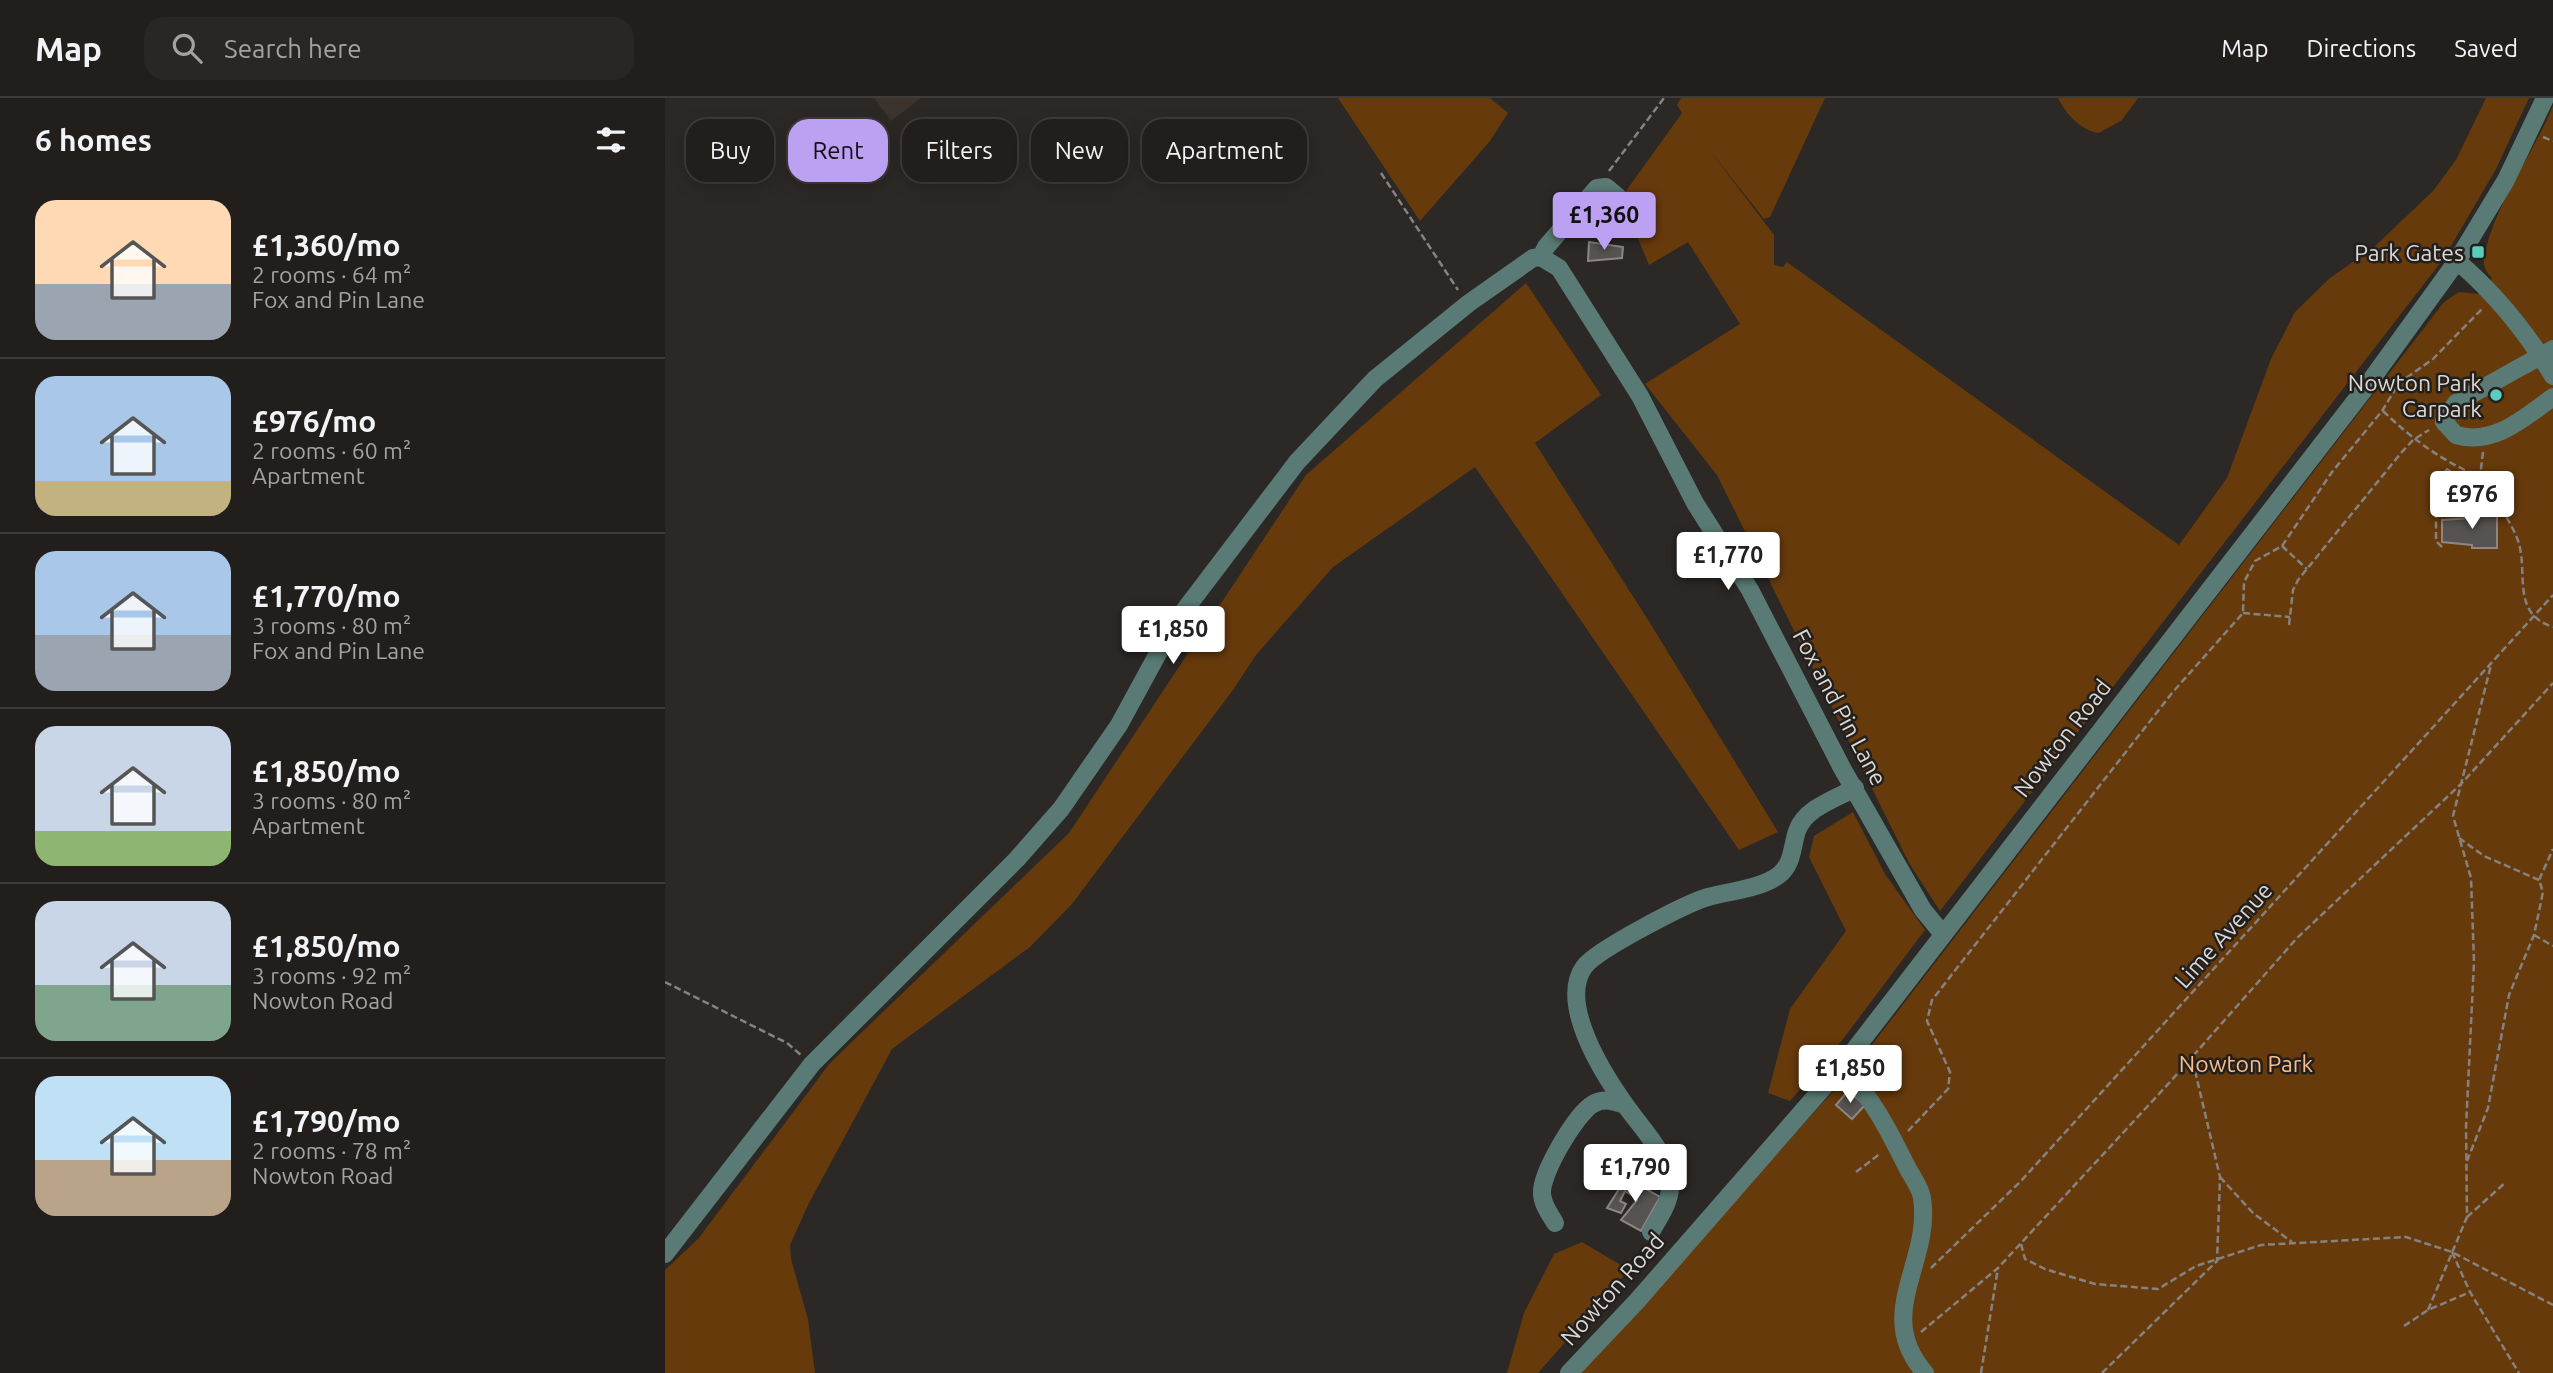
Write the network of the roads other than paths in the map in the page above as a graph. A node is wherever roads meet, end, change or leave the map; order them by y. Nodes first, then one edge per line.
1 (2545, 98) edge
2 (1618, 197) dead end
3 (1541, 257) junction
4 (2457, 261) junction
5 (2547, 353) edge
6 (2553, 376) edge
7 (2553, 397) edge
8 (1855, 788) junction
9 (1941, 933) junction
10 (1842, 1066) junction
11 (1610, 1080) junction
12 (1597, 1102) junction
13 (1625, 1105) junction
14 (1555, 1223) dead end
15 (1651, 1232) dead end
16 (665, 1254) edge
17 (1569, 1373) edge
18 (1925, 1373) edge

1 - 4 street, Nowton Road
2 - 3 street
3 - 8 street, Fox and Pin Lane
3 - 16 street
4 - 5 street
4 - 9 street, Nowton Road
5 - 6 street
5 - 7 street
8 - 9 street, Fox and Pin Lane
8 - 11 street
9 - 10 street, Nowton Road
10 - 17 street, Nowton Road
10 - 18 street
11 - 12 street
11 - 13 street
12 - 13 street
12 - 14 street
13 - 15 street

